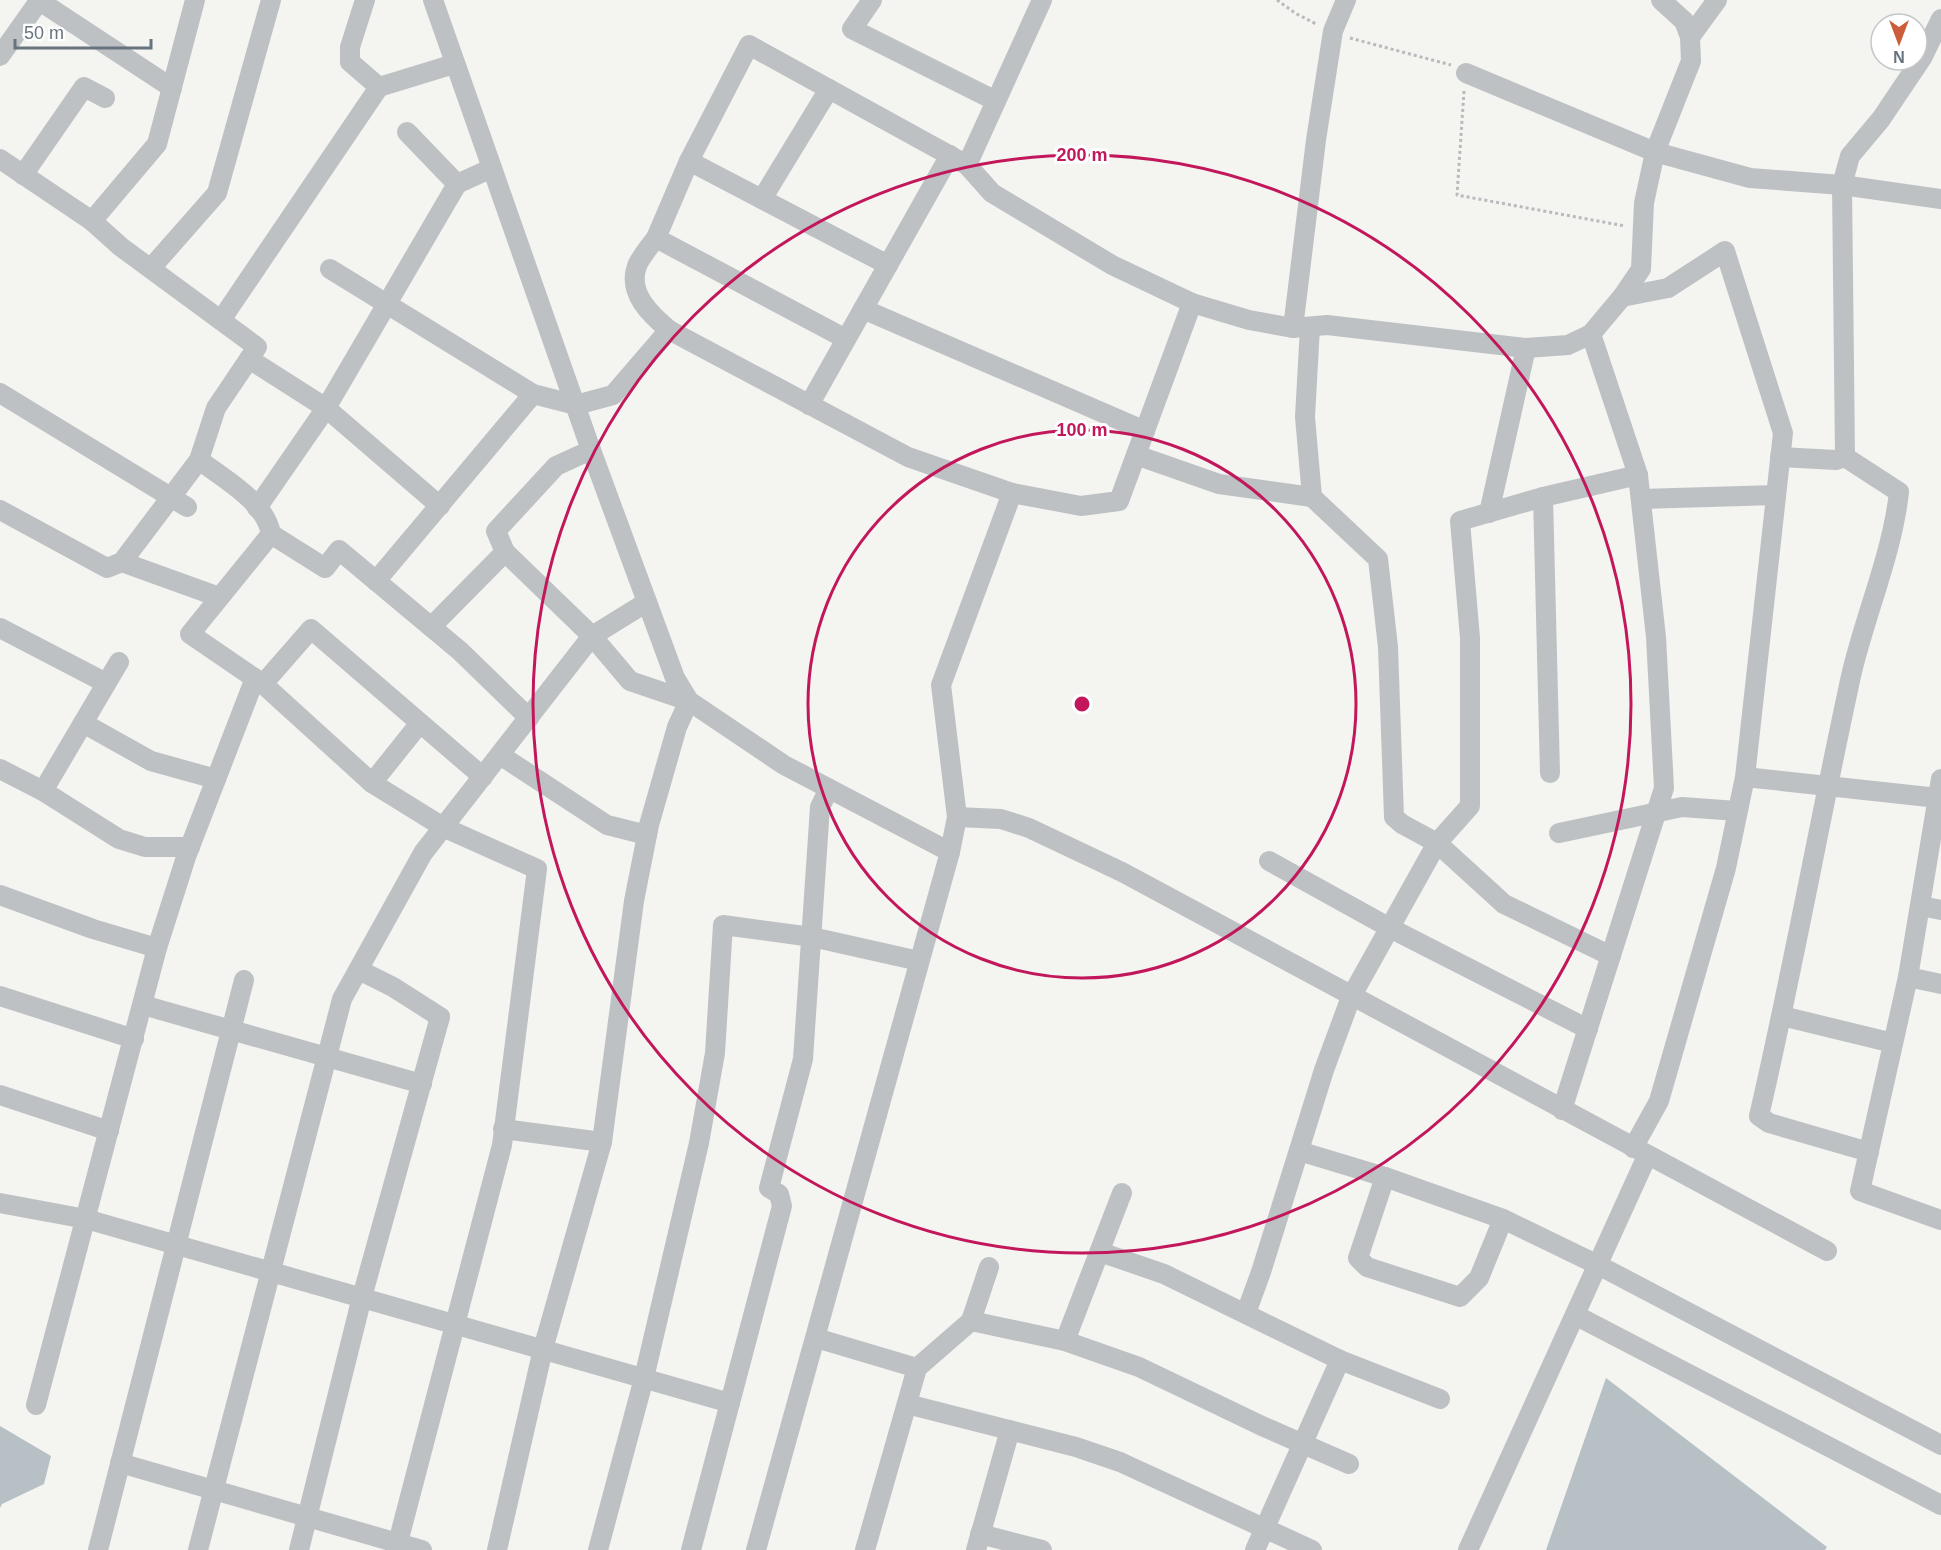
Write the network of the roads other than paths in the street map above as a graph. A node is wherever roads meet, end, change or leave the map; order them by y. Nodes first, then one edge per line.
1 (39, 0) edge
2 (195, 0) edge
3 (271, 0) edge
4 (365, 0) edge
5 (433, 0) edge
6 (872, 0) edge
7 (1042, 0) edge
8 (1346, 0) edge
9 (1661, 0) edge
10 (1717, 0) edge
11 (1940, 25) edge
12 (1690, 37) junction
13 (0, 56) edge
14 (454, 64) junction
15 (1466, 73) road end
16 (379, 87) junction
17 (172, 88) junction
18 (829, 89) junction
19 (105, 98) dead end
20 (996, 101) junction
21 (407, 132) dead end
22 (1656, 152) junction
23 (950, 155) junction
24 (0, 159) edge
25 (689, 161) junction
26 (967, 165) junction
27 (492, 168) junction
28 (23, 175) junction
29 (457, 184) junction
30 (1842, 185) junction
31 (1941, 199) edge
32 (762, 200) junction
33 (92, 221) junction
34 (656, 238) junction
35 (888, 266) junction
36 (151, 268) junction
37 (330, 269) dead end
38 (1622, 297) junction
39 (388, 303) junction
40 (1192, 303) junction
41 (863, 309) junction
42 (221, 320) junction
43 (1301, 327) junction
44 (669, 330) junction
45 (1591, 334) junction
46 (846, 339) junction
47 (1526, 348) junction
48 (249, 359) junction
49 (0, 393) edge
50 (533, 394) junction
51 (576, 405) junction
52 (809, 405) junction
53 (326, 408) junction
54 (1145, 431) junction
55 (591, 450) junction
56 (1136, 455) junction
57 (1780, 457) junction
58 (1845, 457) junction
59 (199, 460) junction
60 (1638, 475) junction
61 (1012, 494) junction
62 (1776, 495) junction
63 (1312, 497) junction
64 (1543, 497) junction
65 (1641, 499) junction
66 (179, 501) junction
67 (440, 506) junction
68 (257, 508) junction
69 (0, 510) edge
70 (1489, 513) junction
71 (271, 534) junction
72 (505, 552) junction
73 (122, 562) junction
74 (376, 581) junction
75 (219, 597) junction
76 (647, 602) junction
77 (431, 627) junction
78 (0, 628) edge
79 (592, 636) junction
80 (119, 662) dead end
81 (259, 681) junction
82 (106, 683) junction
83 (689, 701) junction
84 (528, 718) junction
85 (83, 723) junction
86 (420, 723) junction
87 (500, 755) junction
88 (0, 769) edge
89 (1550, 773) dead end
90 (483, 777) junction
91 (1745, 777) junction
92 (216, 779) junction
93 (372, 783) junction
94 (1827, 786) junction
95 (1940, 788) edge
96 (829, 789) junction
97 (43, 791) junction
98 (1655, 811) junction
99 (1737, 811) junction
100 (957, 817) junction
101 (443, 827) junction
102 (1559, 833) dead end
103 (647, 835) junction
104 (1437, 843) junction
105 (190, 847) junction
106 (950, 852) junction
107 (1269, 861) dead end
108 (0, 895) edge
109 (1920, 906) junction
110 (1941, 910) edge
111 (1390, 928) junction
112 (812, 937) junction
113 (157, 948) junction
114 (1611, 956) junction
115 (919, 961) junction
116 (359, 970) junction
117 (1908, 977) junction
118 (244, 980) dead end
119 (1941, 984) edge
120 (0, 996) edge
121 (1351, 997) junction
122 (142, 1005) junction
123 (1782, 1016) junction
124 (1588, 1029) junction
125 (231, 1031) junction
126 (134, 1039) junction
127 (1893, 1043) junction
128 (327, 1058) junction
129 (422, 1084) junction
130 (0, 1095) edge
131 (1562, 1110) junction
132 (504, 1129) junction
133 (109, 1131) junction
134 (602, 1142) junction
135 (1299, 1151) junction
136 (1640, 1152) junction
137 (1869, 1152) junction
138 (1385, 1177) junction
139 (1122, 1193) dead end
140 (0, 1203) edge
141 (86, 1219) junction
142 (1503, 1220) junction
143 (1941, 1220) edge
144 (177, 1245) junction
145 (1827, 1251) dead end
146 (1100, 1252) junction
147 (1598, 1265) junction
148 (989, 1267) dead end
149 (271, 1271) junction
150 (362, 1297) junction
151 (1246, 1313) junction
152 (1575, 1315) junction
153 (971, 1321) junction
154 (453, 1323) junction
155 (816, 1338) junction
156 (1065, 1341) junction
157 (543, 1349) junction
158 (1340, 1360) junction
159 (917, 1368) junction
160 (644, 1378) junction
161 (1440, 1399) dead end
162 (730, 1403) junction
163 (907, 1404) junction
164 (36, 1406) dead end
165 (1010, 1430) junction
166 (1302, 1444) junction
167 (1941, 1445) edge
168 (120, 1463) junction
169 (1349, 1464) dead end
170 (214, 1490) junction
171 (1941, 1504) edge
172 (307, 1517) junction
173 (1264, 1528) junction
174 (978, 1542) edge
175 (397, 1546) edge
176 (98, 1550) edge
177 (198, 1550) edge
178 (299, 1550) edge
179 (422, 1550) edge
180 (497, 1550) edge
181 (598, 1550) edge
182 (691, 1550) edge
183 (756, 1550) edge
184 (865, 1550) edge
185 (1042, 1550) edge
186 (1255, 1550) edge
187 (1312, 1550) edge
188 (1468, 1550) edge

1 - 13 street
1 - 17 street
2 - 17 street
3 - 36 street
4 - 16 street
5 - 14 street
6 - 20 street
7 - 20 street
8 - 43 street
9 - 12 street
10 - 12 street
11 - 30 street
12 - 22 street
14 - 16 street
14 - 27 street
15 - 22 street
16 - 42 street
17 - 33 street
18 - 23 street
18 - 25 street
18 - 32 street
19 - 28 street
20 - 26 street
21 - 29 street
22 - 30 street
22 - 38 street
23 - 26 street
23 - 35 street
24 - 28 street
25 - 32 street
25 - 34 street
26 - 40 street
27 - 29 street
27 - 51 street
28 - 33 street
29 - 39 street
30 - 31 street
30 - 58 street
32 - 35 street
33 - 36 street
34 - 44 street
34 - 46 street
35 - 41 street
36 - 42 street
37 - 39 street
38 - 45 street
38 - 57 street
39 - 50 street
39 - 53 street
40 - 43 street
40 - 54 street
41 - 46 street
41 - 54 street
42 - 48 street
43 - 47 street
43 - 63 street
44 - 51 street
44 - 52 street
45 - 47 street
45 - 60 street
46 - 52 street
47 - 70 street
48 - 53 street
48 - 59 street
49 - 66 street
50 - 51 street
50 - 67 street
51 - 55 street
52 - 61 street
53 - 67 street
53 - 68 street
54 - 56 street
55 - 72 street
55 - 76 street
56 - 61 street
56 - 63 street
57 - 58 street
57 - 62 street
58 - 94 street
59 - 66 street
59 - 68 street
60 - 64 street
60 - 65 street
61 - 100 street
62 - 65 street
62 - 91 street
63 - 104 street
64 - 70 street
64 - 89 street
65 - 98 street
66 - 73 street
67 - 74 street
68 - 71 street
69 - 73 street
70 - 104 street
71 - 74 street
71 - 75 street
72 - 77 street
72 - 79 street
73 - 75 street
74 - 77 street
75 - 81 street
76 - 79 street
76 - 83 street
77 - 84 street
78 - 82 street
79 - 83 street
79 - 84 street
80 - 82 street
81 - 86 street
81 - 92 street
81 - 93 street
82 - 85 street
83 - 96 street
83 - 103 street
84 - 87 street
85 - 92 street
85 - 97 street
86 - 90 street
86 - 93 street
87 - 90 street
87 - 103 street
88 - 97 street
90 - 101 street
91 - 94 street
91 - 99 street
92 - 105 street
93 - 101 street
94 - 95 street
94 - 123 street
95 - 109 street
96 - 106 street
96 - 112 street
97 - 105 street
98 - 99 street
98 - 102 street
98 - 114 street
99 - 136 street
100 - 106 street
100 - 121 street
101 - 116 street
101 - 132 street
103 - 134 street
104 - 111 street
104 - 114 street
105 - 113 street
106 - 115 street
107 - 111 street
108 - 113 street
109 - 110 street
109 - 117 street
111 - 121 street
111 - 124 street
112 - 115 street
112 - 160 street
112 - 162 street
113 - 122 street
114 - 124 street
115 - 155 street
116 - 128 street
116 - 129 street
117 - 119 street
117 - 127 street
118 - 125 street
120 - 126 street
121 - 131 street
121 - 135 street
122 - 125 street
122 - 126 street
123 - 127 street
123 - 137 street
124 - 131 street
125 - 128 street
125 - 144 street
126 - 133 street
127 - 137 street
128 - 129 street
128 - 149 street
129 - 150 street
130 - 133 street
131 - 136 street
132 - 134 street
132 - 154 street
133 - 141 street
134 - 157 street
135 - 138 street
135 - 151 street
136 - 145 street
136 - 147 street
137 - 143 street
138 - 142 street
138 - 142 street
139 - 146 street
140 - 141 street
141 - 144 street
141 - 164 street
142 - 147 street
144 - 149 street
144 - 168 street
146 - 151 street
146 - 156 street
147 - 152 street
147 - 167 street
148 - 153 street
149 - 150 street
149 - 170 street
150 - 154 street
150 - 172 street
151 - 158 street
152 - 171 street
152 - 188 street
153 - 156 street
153 - 159 street
154 - 157 street
154 - 175 street
155 - 159 street
155 - 183 street
156 - 166 street
157 - 160 street
157 - 180 street
158 - 161 street
158 - 166 street
159 - 163 street
160 - 162 street
160 - 181 street
162 - 182 street
163 - 165 street
163 - 184 street
165 - 173 street
165 - 174 street
166 - 169 street
166 - 173 street
168 - 170 street
168 - 176 street
170 - 172 street
170 - 177 street
172 - 175 street
172 - 178 street
173 - 186 street
173 - 187 street
174 - 185 street
175 - 179 street

